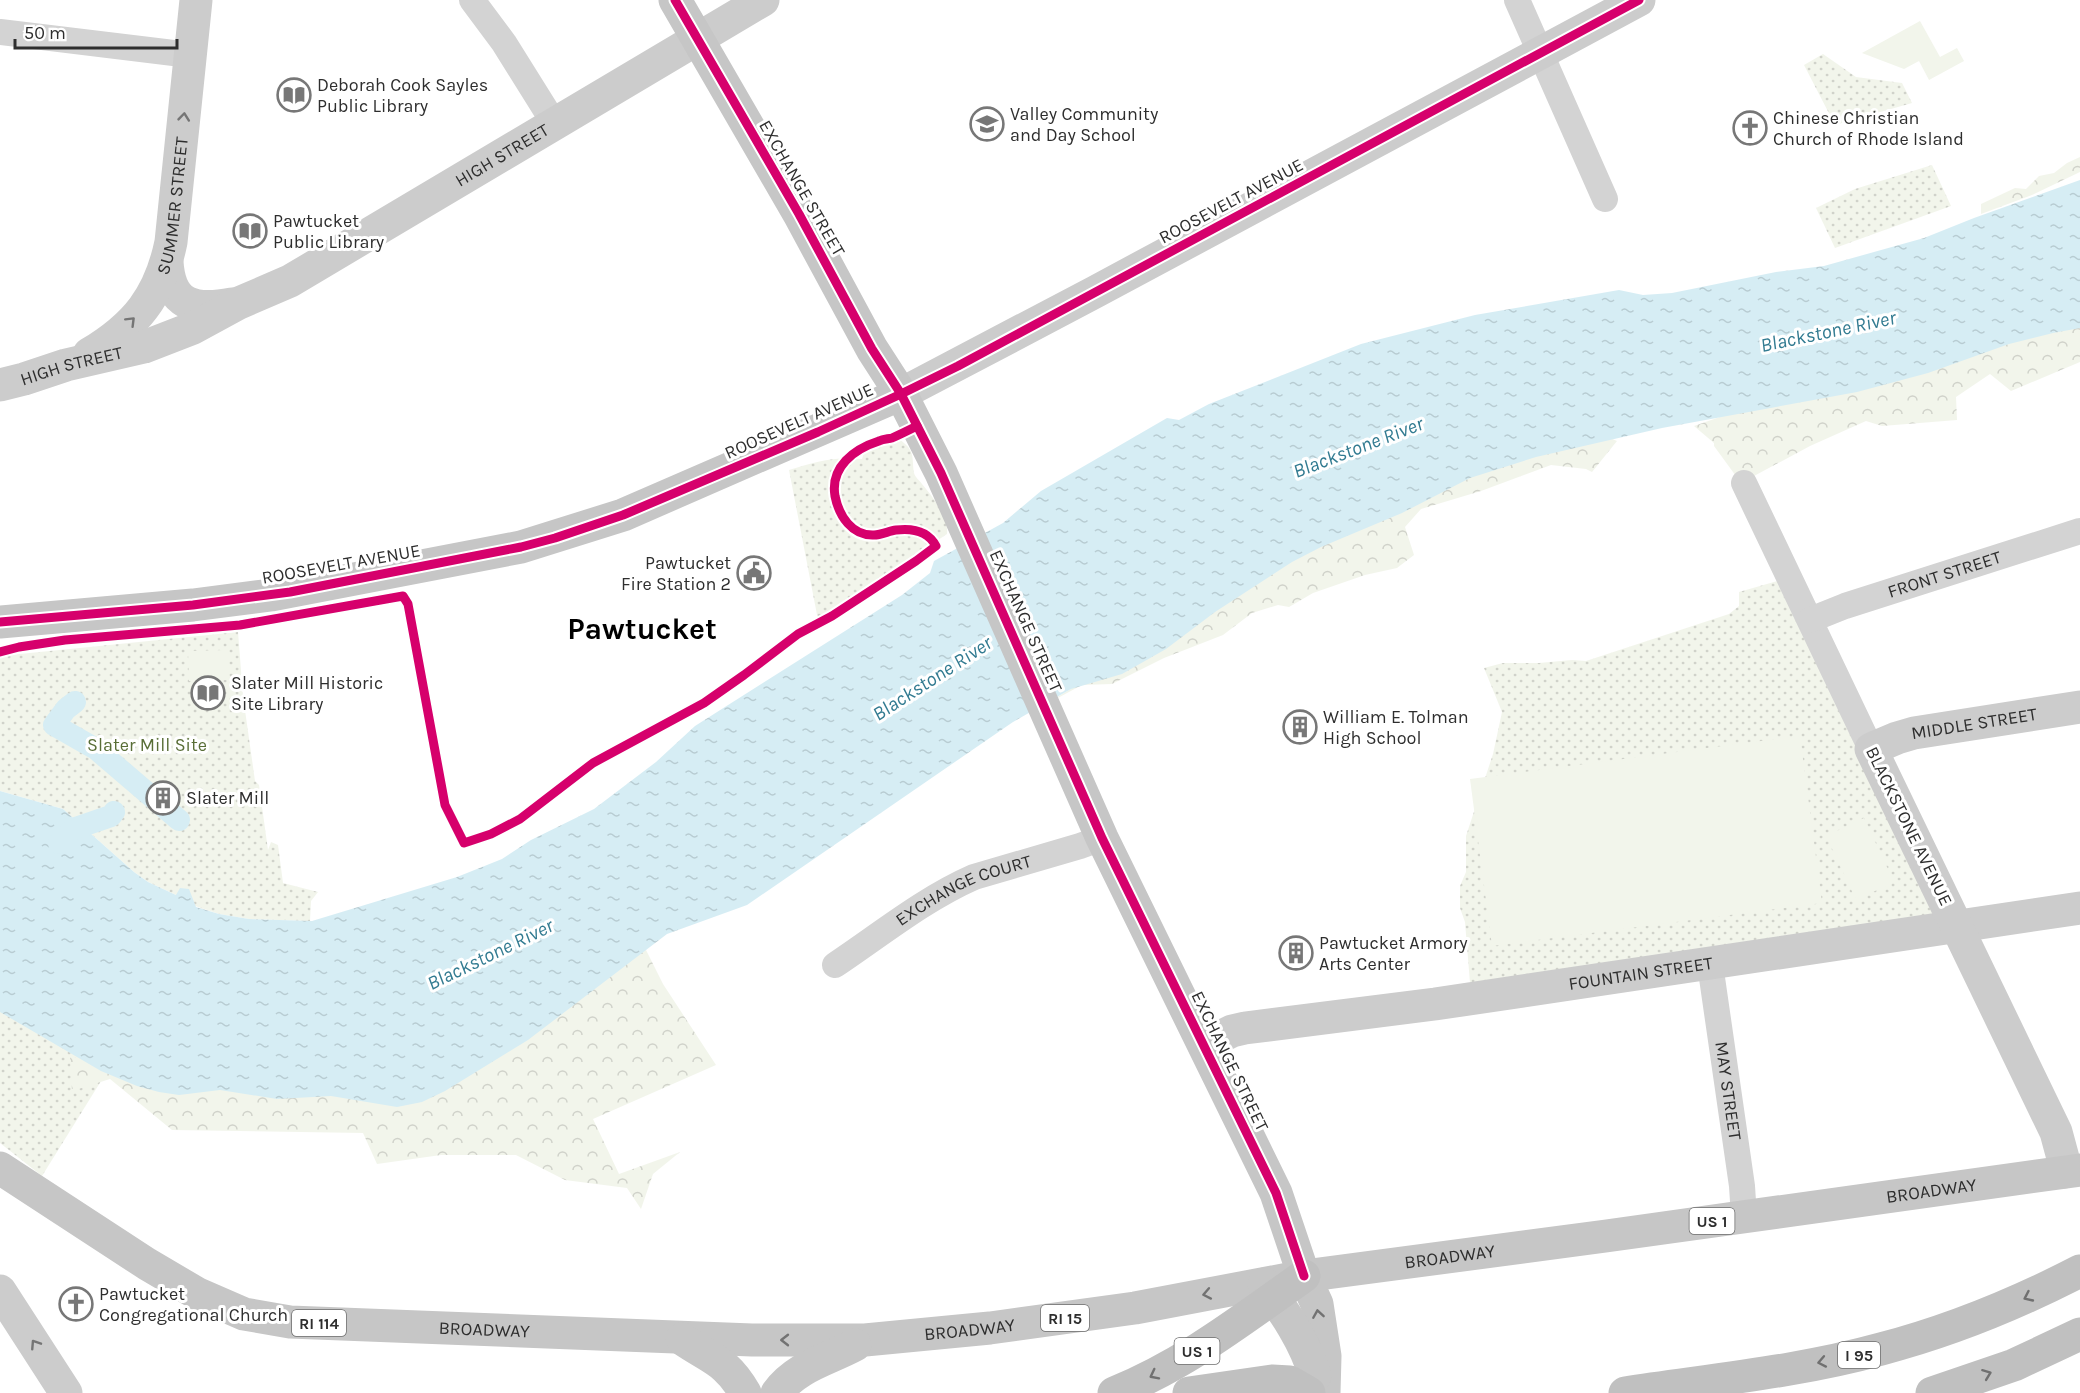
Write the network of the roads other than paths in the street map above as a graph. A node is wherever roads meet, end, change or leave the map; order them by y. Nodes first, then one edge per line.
1 (196, 0) edge
2 (472, 0) edge
3 (675, 0) edge
4 (763, 0) edge
5 (1517, 0) edge
6 (1639, 0) edge
7 (0, 32) edge
8 (697, 39) junction
9 (1541, 54) junction
10 (190, 56) junction
11 (554, 123) junction
12 (1605, 199) dead end
13 (167, 262) junction
14 (239, 303) junction
15 (66, 365) junction
16 (0, 385) edge
17 (902, 394) junction
18 (1744, 483) dead end
19 (2080, 531) edge
20 (1810, 620) junction
21 (0, 622) edge
22 (2080, 707) edge
23 (1872, 749) junction
24 (1102, 838) junction
25 (2080, 908) edge
26 (1958, 927) junction
27 (1710, 964) junction
28 (835, 965) dead end
29 (1204, 1045) junction
30 (0, 1168) edge
31 (2072, 1171) edge
32 (1744, 1217) junction
33 (2080, 1271) edge
34 (1304, 1276) junction
35 (0, 1291) edge
36 (1269, 1291) junction
37 (2080, 1334) edge
38 (680, 1338) junction
39 (865, 1340) junction
40 (66, 1393) edge
41 (745, 1393) edge
42 (777, 1393) edge
43 (1114, 1393) edge
44 (1189, 1393) edge
45 (1310, 1393) edge
46 (1322, 1393) edge
47 (1624, 1393) edge
48 (1932, 1393) edge

1 - 10 main road, SUMMER STREET
2 - 11 street
3 - 8 main road, EXCHANGE STREET
4 - 8 main road, HIGH STREET
5 - 9 street
6 - 9 main road, ROOSEVELT AVENUE
7 - 10 street
8 - 11 main road, HIGH STREET
8 - 17 main road, EXCHANGE STREET
9 - 12 street
9 - 17 main road, ROOSEVELT AVENUE
13 -> 10 main road, SUMMER STREET
11 - 14 main road, HIGH STREET
13 - 14 main road, HIGH STREET
15 -> 13 main road, SUMMER STREET
14 - 15 main road, HIGH STREET
15 - 16 main road, HIGH STREET
17 - 21 main road, ROOSEVELT AVENUE
17 - 24 main road, EXCHANGE STREET
18 - 20 street, BLACKSTONE AVENUE
19 - 20 street, FRONT STREET
20 - 23 street, BLACKSTONE AVENUE
22 - 23 main road, MIDDLE STREET
23 - 26 main road, BLACKSTONE AVENUE
24 - 28 street, EXCHANGE COURT
24 - 29 main road, EXCHANGE STREET
25 - 26 main road, FOUNTAIN STREET
26 - 27 main road, FOUNTAIN STREET
26 - 31 main road, BLACKSTONE AVENUE
27 - 29 main road, FOUNTAIN STREET
27 - 32 street, MAY STREET
29 - 34 main road, EXCHANGE STREET
30 - 38 main road, BROADWAY / RI 114
31 - 32 main road, BROADWAY / US 1
32 - 34 main road, BROADWAY / US 1
33 -> 47 highway, I 95
34 - 36 highway, US 1
46 -> 34 main road, EXCHANGE STREET
40 -> 35 main road
36 -> 39 main road, BROADWAY / RI 15
36 -> 43 highway, US 1
36 - 46 main road
48 -> 37 highway
39 -> 38 main road, BROADWAY / RI 114
38 - 41 main road
39 - 42 main road
44 - 45 highway

